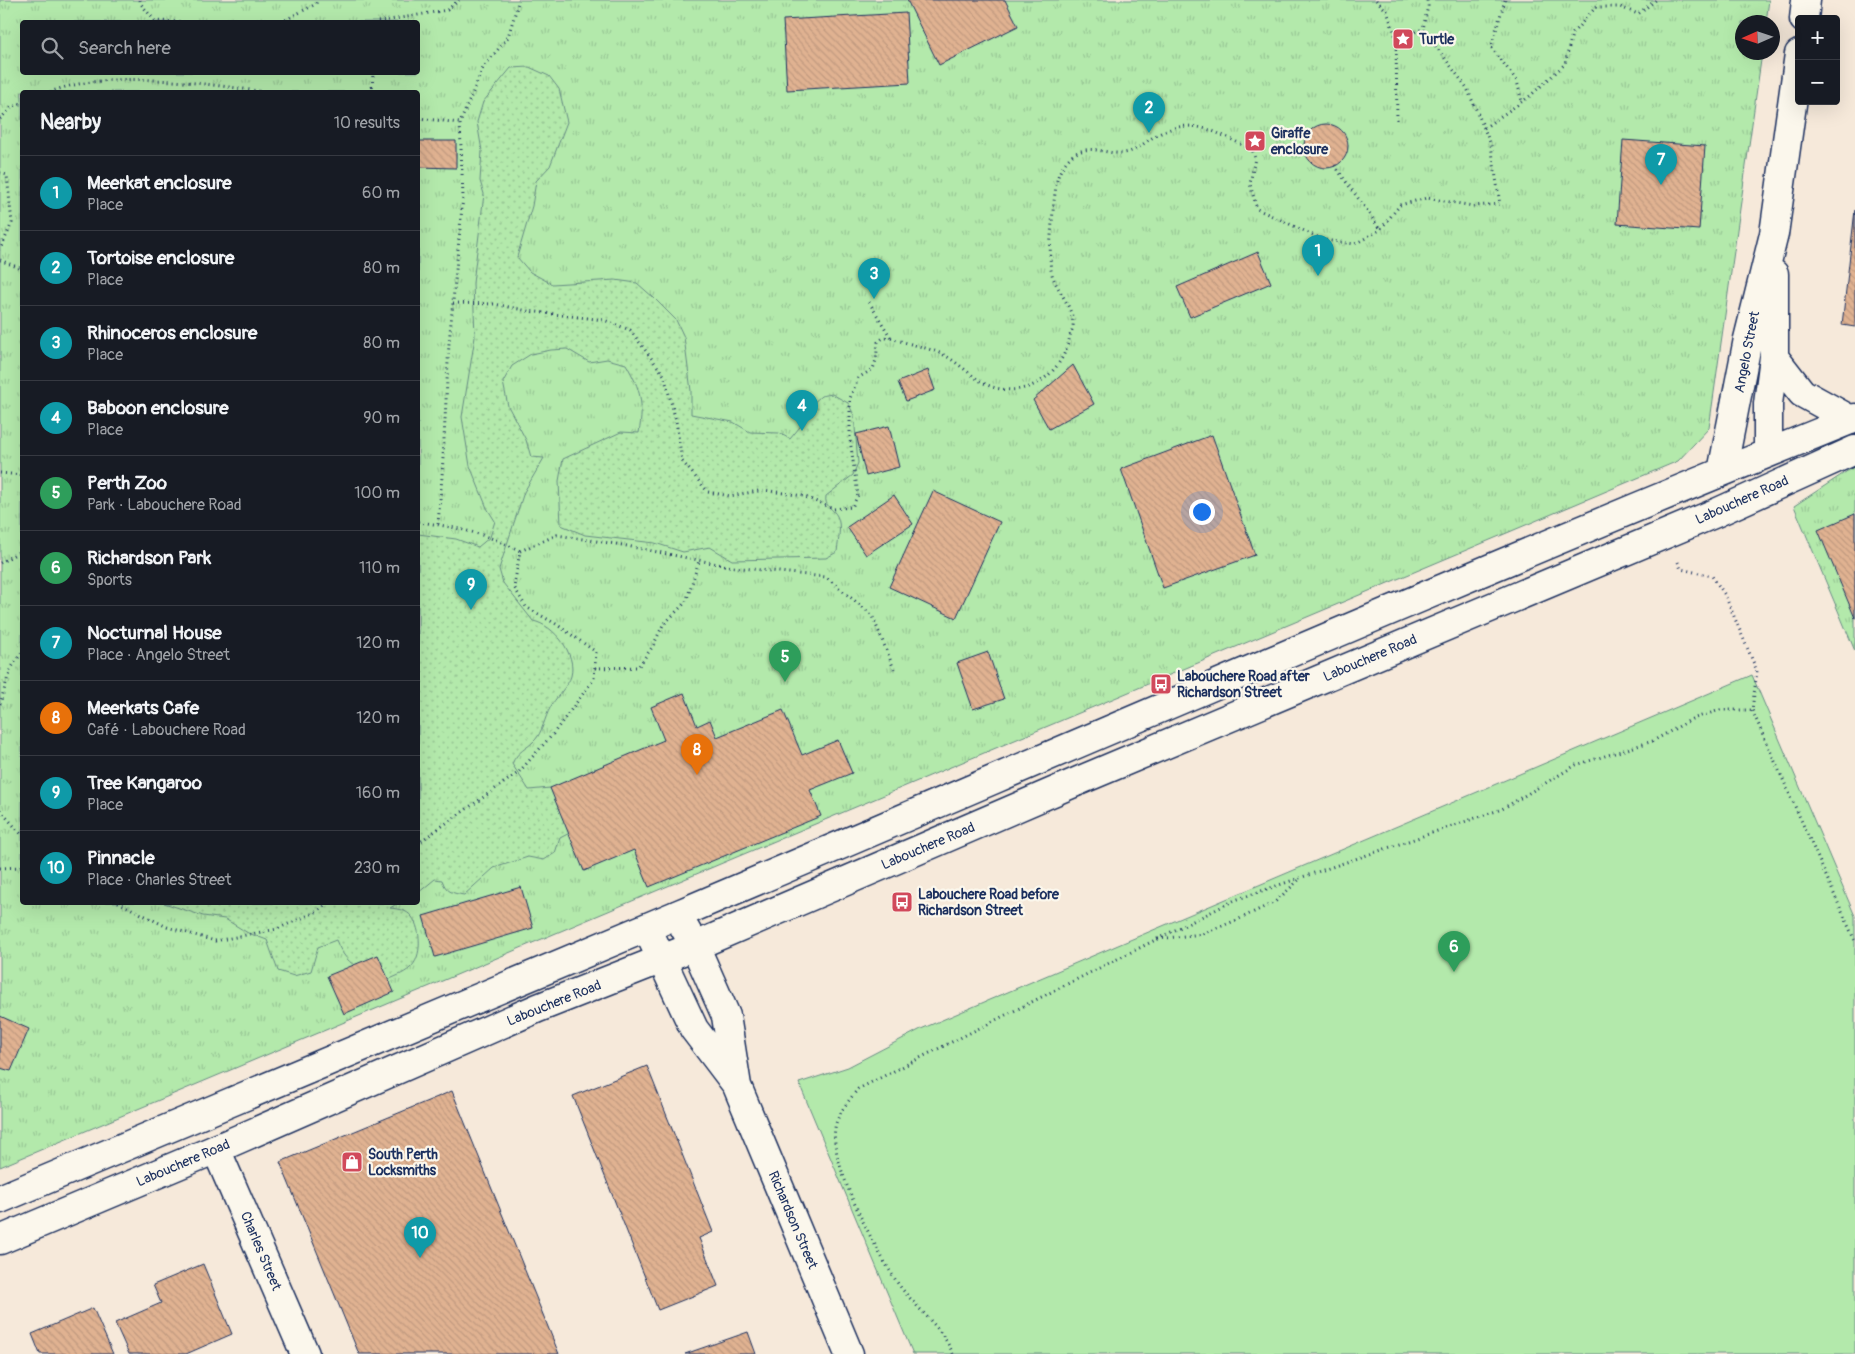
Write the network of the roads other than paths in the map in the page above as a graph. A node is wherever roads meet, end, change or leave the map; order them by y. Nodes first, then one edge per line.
1 (1806, 0) edge
2 (1804, 15) edge
3 (1798, 60) edge
4 (1774, 234) junction
5 (1774, 357) junction
6 (1853, 419) edge
7 (1855, 450) edge
8 (1768, 452) junction
9 (1722, 472) junction
10 (677, 915) junction
11 (647, 928) junction
12 (695, 946) junction
13 (661, 961) junction
14 (737, 1086) junction
15 (216, 1149) junction
16 (0, 1199) edge
17 (0, 1240) edge
18 (305, 1354) edge
19 (849, 1354) edge

1 - 2 main road
3 - 4 main road, Angelo Street
4 - 5 main road, Angelo Street
4 - 9 main road, Angelo Street
5 - 6 main road
5 - 8 main road, Angelo Street
6 - 8 main road
7 - 12 main road, Labouchere Road
8 - 9 main road
9 - 10 main road
10 - 11 main road
10 - 12 main road, Richardson Street
11 - 13 main road, Richardson Street
11 - 16 main road
12 - 13 main road, Labouchere Road
12 - 14 main road, Richardson Street
13 - 14 main road, Richardson Street
13 - 15 main road, Labouchere Road
14 - 19 main road, Richardson Street
15 - 17 main road, Labouchere Road
15 - 18 main road, Charles Street

